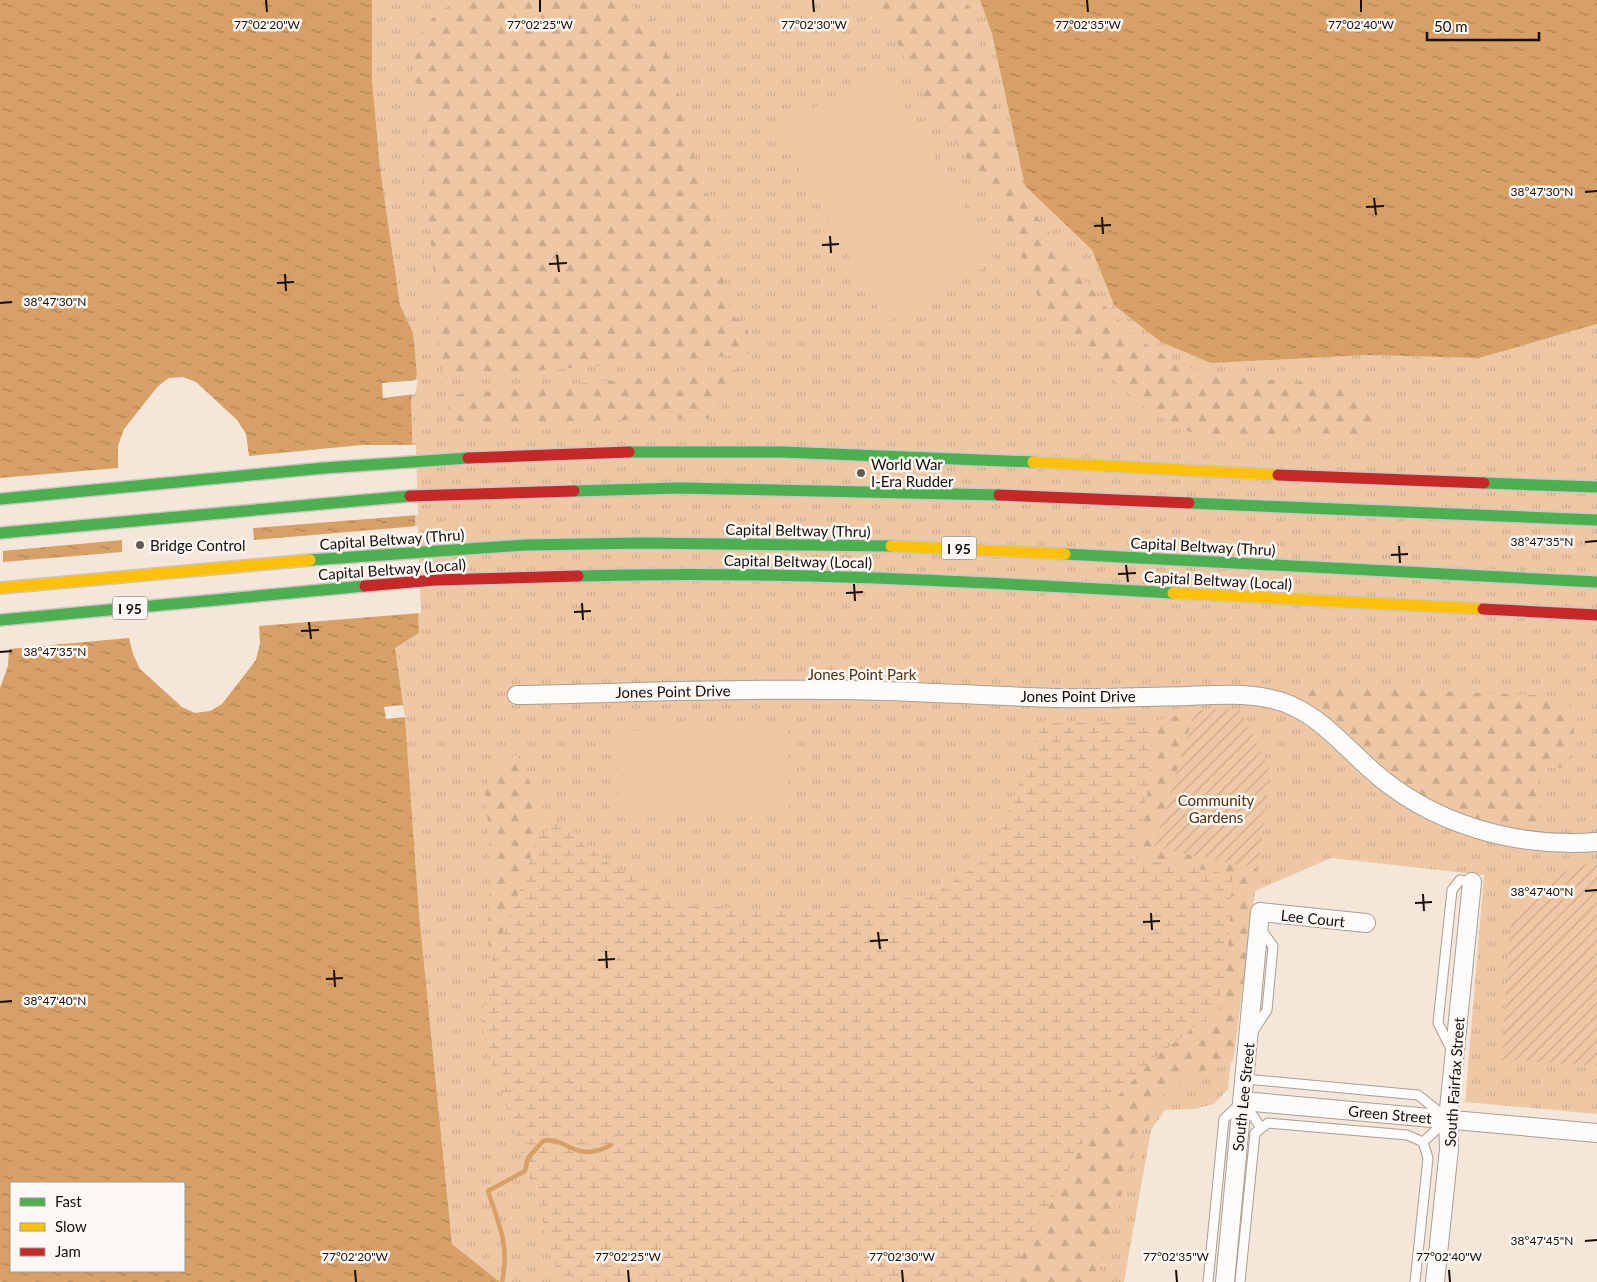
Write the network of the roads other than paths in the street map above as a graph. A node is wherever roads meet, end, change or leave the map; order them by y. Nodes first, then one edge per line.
1 (1597, 487) edge
2 (0, 499) edge
3 (1597, 520) edge
4 (0, 533) edge
5 (1597, 582) edge
6 (0, 588) edge
7 (1597, 614) edge
8 (0, 620) edge
9 (517, 695) dead end
10 (1597, 842) edge
11 (1472, 882) dead end
12 (1260, 919) joint
13 (1366, 924) dead end
14 (1245, 1079) junction
15 (1243, 1100) junction
16 (1448, 1119) junction
17 (1261, 1128) junction
18 (1597, 1133) edge
19 (1422, 1142) junction
20 (1208, 1282) edge
21 (1225, 1282) edge
22 (1240, 1282) edge
23 (1415, 1282) edge
24 (1435, 1282) edge

1 - 2 highway
3 - 4 highway
5 - 6 highway, Capital Beltway (Thru) / I 95
7 - 8 highway, Capital Beltway (Local) / I 95
9 - 10 street, Jones Point Drive
11 - 16 street, South Fairfax Street
12 - 13 street, Lee Court
12 - 14 street, South Lee Street
14 - 15 street, South Lee Street
14 - 16 lane
15 - 16 street, Green Street
15 - 17 lane
15 - 20 lane
15 - 21 street, South Lee Street
16 - 18 street, Green Street
16 - 19 lane
16 - 24 street, South Fairfax Street
17 - 19 lane
17 - 22 lane
19 - 23 lane

